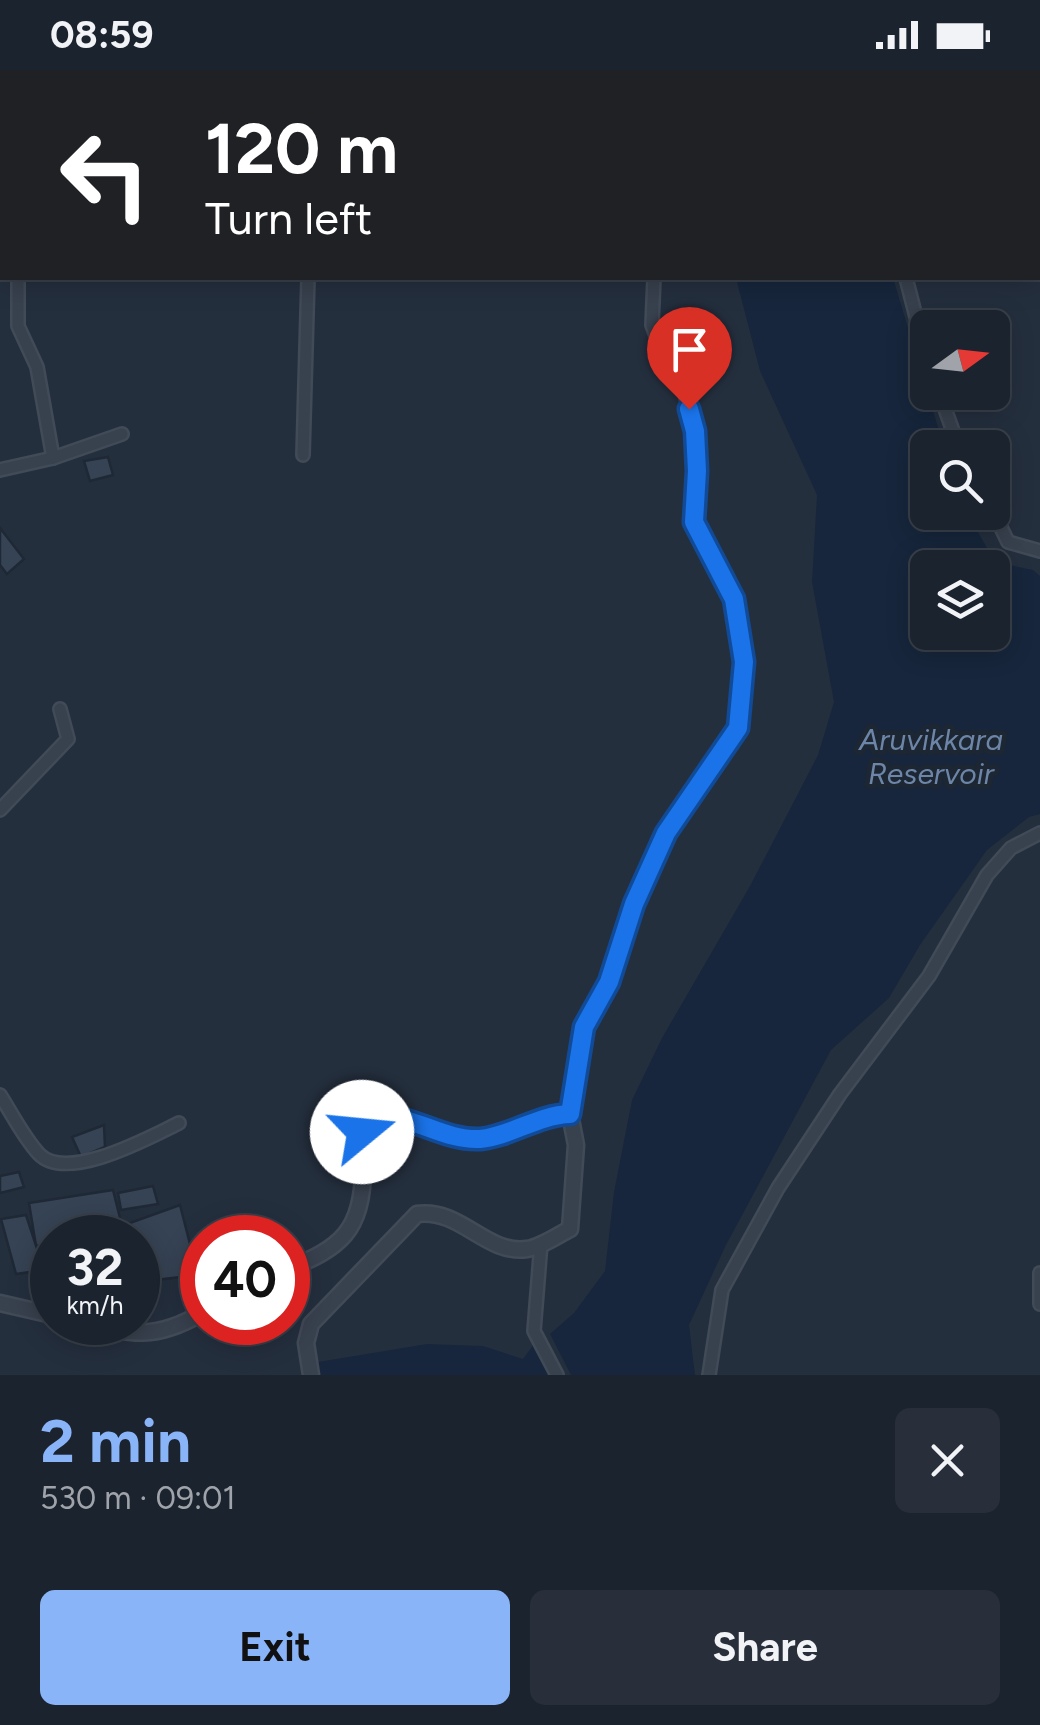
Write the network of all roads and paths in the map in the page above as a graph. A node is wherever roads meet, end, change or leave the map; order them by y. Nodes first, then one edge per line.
1 (18, 280) edge
2 (308, 280) edge
3 (654, 280) edge
4 (907, 280) edge
5 (914, 310) edge
6 (122, 434) dead end
7 (303, 455) dead end
8 (52, 458) junction
9 (0, 470) edge
10 (1002, 530) edge
11 (1040, 551) edge
12 (60, 709) dead end
13 (0, 810) edge
14 (1040, 833) edge
15 (0, 1095) edge
16 (570, 1114) junction
17 (179, 1123) dead end
18 (541, 1243) junction
19 (310, 1260) edge
20 (1040, 1273) edge
21 (0, 1302) edge
22 (1040, 1304) edge
23 (30, 1310) edge
24 (312, 1375) edge
25 (557, 1375) edge
26 (710, 1375) edge

1 - 8 street
2 - 7 street
3 - 16 street
4 - 5 street
6 - 8 street
8 - 9 street
10 - 11 street
12 - 13 street
14 - 26 street
15 - 17 street
16 - 18 street
16 - 19 street
18 - 24 street
18 - 25 street
20 - 22 street
21 - 23 street

